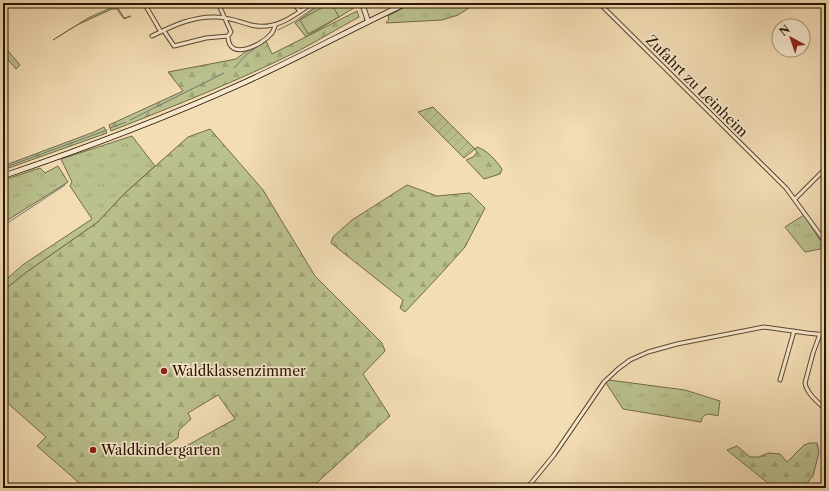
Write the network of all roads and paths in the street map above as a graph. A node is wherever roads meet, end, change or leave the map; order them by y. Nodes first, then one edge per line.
1 (144, 3) edge
2 (218, 3) edge
3 (293, 3) edge
4 (312, 3) edge
5 (362, 3) edge
6 (407, 3) edge
7 (599, 3) edge
8 (300, 11) junction
9 (226, 18) junction
10 (368, 22) junction
11 (275, 26) junction
12 (162, 31) junction
13 (152, 36) dead end
14 (228, 36) junction
15 (826, 168) edge
16 (3, 176) edge
17 (795, 199) junction
18 (826, 241) edge
19 (794, 331) junction
20 (820, 334) junction
21 (826, 335) edge
22 (780, 380) dead end
23 (826, 410) edge
24 (526, 488) edge

1 - 12 street
2 - 9 street
3 - 8 street
4 - 8 street
5 - 10 street
6 - 10 main road
7 - 17 street, Zufahrt zu Leinheim
8 - 11 street
9 - 11 street
9 - 12 street
9 - 14 street
10 - 16 main road
11 - 14 street
12 - 13 street
12 - 14 street
15 - 17 street
17 - 18 street, Zufahrt zu Leinheim
19 - 20 street
19 - 22 street
19 - 24 street
20 - 21 street
20 - 23 street

